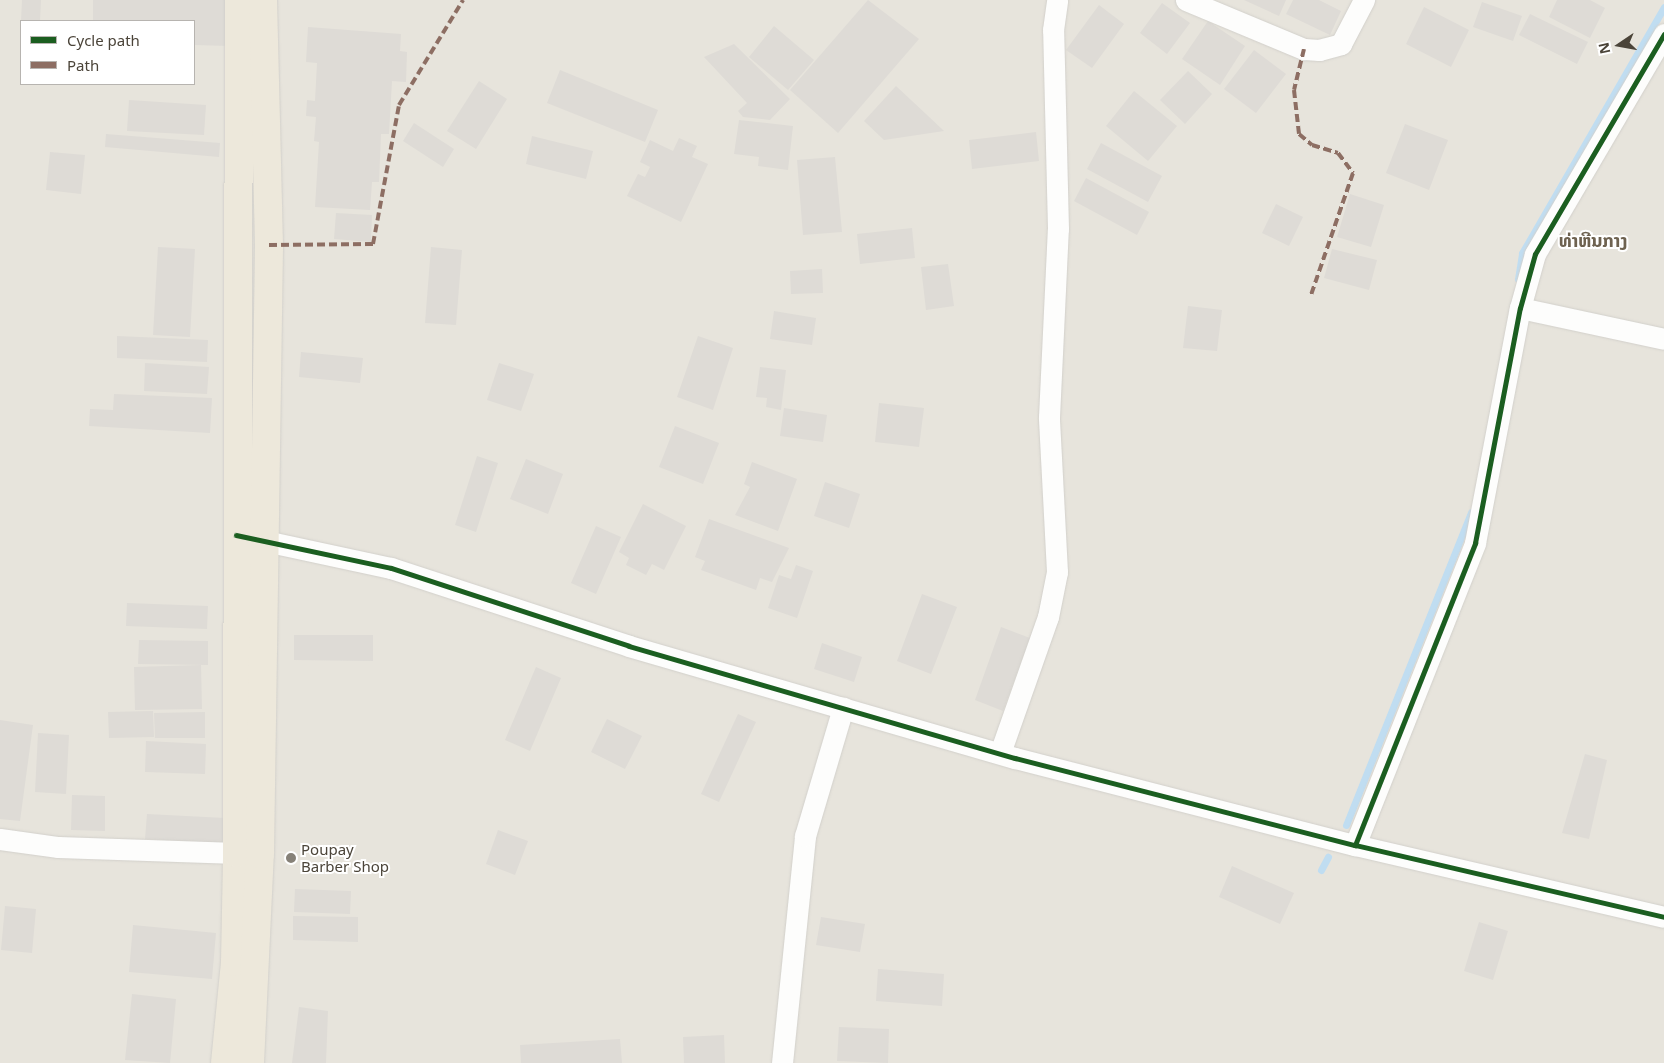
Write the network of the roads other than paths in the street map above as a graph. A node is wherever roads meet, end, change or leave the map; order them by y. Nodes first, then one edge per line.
1 (239, 0) edge
2 (263, 0) edge
3 (1057, 0) edge
4 (1186, 0) edge
5 (1364, 0) edge
6 (1664, 34) edge
7 (1520, 308) junction
8 (1664, 339) edge
9 (236, 535) junction
10 (265, 540) junction
11 (843, 708) junction
12 (1000, 753) junction
13 (0, 839) edge
14 (1355, 845) junction
15 (237, 853) junction
16 (1664, 917) edge
17 (225, 1063) edge
18 (250, 1063) edge
19 (782, 1063) edge

1 - 9 highway
2 - 10 highway
3 - 12 street
4 - 5 street
6 - 7 street
7 - 8 street
7 - 14 street
9 - 10 street
9 - 15 highway
10 - 11 street
10 - 18 highway
11 - 12 street
11 - 19 street
12 - 14 street
13 - 15 street
14 - 16 street
15 - 17 highway

